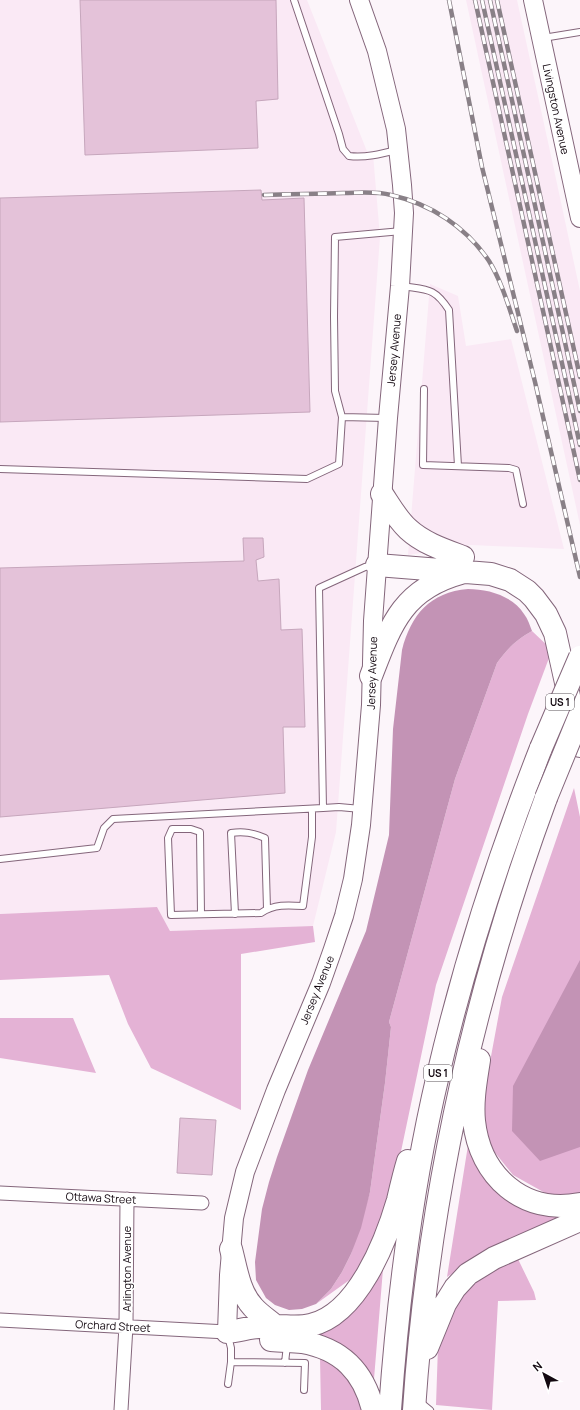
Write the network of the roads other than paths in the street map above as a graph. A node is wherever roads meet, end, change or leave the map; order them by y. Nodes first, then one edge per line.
1 (294, 0) edge
2 (359, 0) edge
3 (533, 0) edge
4 (580, 32) edge
5 (541, 38) junction
6 (399, 150) junction
7 (580, 218) edge
8 (404, 231) junction
9 (400, 286) junction
10 (424, 389) dead end
11 (342, 416) junction
12 (388, 418) junction
13 (458, 466) junction
14 (0, 469) edge
15 (382, 494) junction
16 (523, 504) dead end
17 (378, 559) junction
18 (466, 564) junction
19 (580, 657) edge
20 (371, 676) junction
21 (580, 682) edge
22 (580, 715) edge
23 (580, 746) edge
24 (323, 808) junction
25 (312, 809) junction
26 (363, 809) junction
27 (0, 858) edge
28 (267, 909) junction
29 (201, 914) junction
30 (235, 914) junction
31 (491, 964) junction
32 (438, 1075) junction
33 (0, 1193) edge
34 (127, 1199) junction
35 (202, 1203) dead end
36 (580, 1204) edge
37 (580, 1220) edge
38 (231, 1249) junction
39 (0, 1320) edge
40 (126, 1326) junction
41 (227, 1332) junction
42 (281, 1333) junction
43 (231, 1362) junction
44 (285, 1363) junction
45 (228, 1384) dead end
46 (304, 1390) dead end
47 (419, 1399) edge
48 (121, 1410) edge
49 (373, 1410) edge
50 (390, 1410) edge

1 - 6 lane
2 - 6 main road, Jersey Avenue
3 - 5 main road, Livingston Avenue
4 - 5 lane
5 - 7 main road, Livingston Avenue
6 - 8 main road, Jersey Avenue
8 - 9 main road, Jersey Avenue
8 - 11 lane
9 - 12 main road, Jersey Avenue
9 - 13 lane
10 - 13 lane
11 - 12 lane
11 - 14 lane
12 - 15 main road, Jersey Avenue
13 - 16 lane
15 - 17 main road, Jersey Avenue
15 - 18 highway
17 - 18 highway
17 - 20 main road, Jersey Avenue
17 - 24 lane
18 - 20 highway
18 - 21 highway
18 - 23 highway
19 - 32 highway, US 1, bridge
20 - 26 main road, Jersey Avenue
22 - 31 highway, US 1, bridge
24 - 25 lane
24 - 26 lane
25 - 27 lane
25 - 28 lane
26 - 38 main road, Jersey Avenue
28 - 30 lane
28 - 30 lane
29 - 29 lane
29 - 30 lane
31 - 36 highway
31 - 47 highway, US 1
32 - 42 highway
32 - 50 highway, US 1
33 - 34 street, Ottawa Street
34 - 35 street, Ottawa Street
34 - 40 street, Arlington Avenue
37 - 47 highway
38 - 41 main road, Jersey Avenue
38 - 42 highway
39 - 40 street, Orchard Street
40 - 41 street, Orchard Street
40 - 48 street, Arlington Avenue
41 - 42 highway
41 - 43 lane
42 - 44 lane
42 - 49 highway
43 - 44 lane
43 - 45 lane
44 - 46 lane

